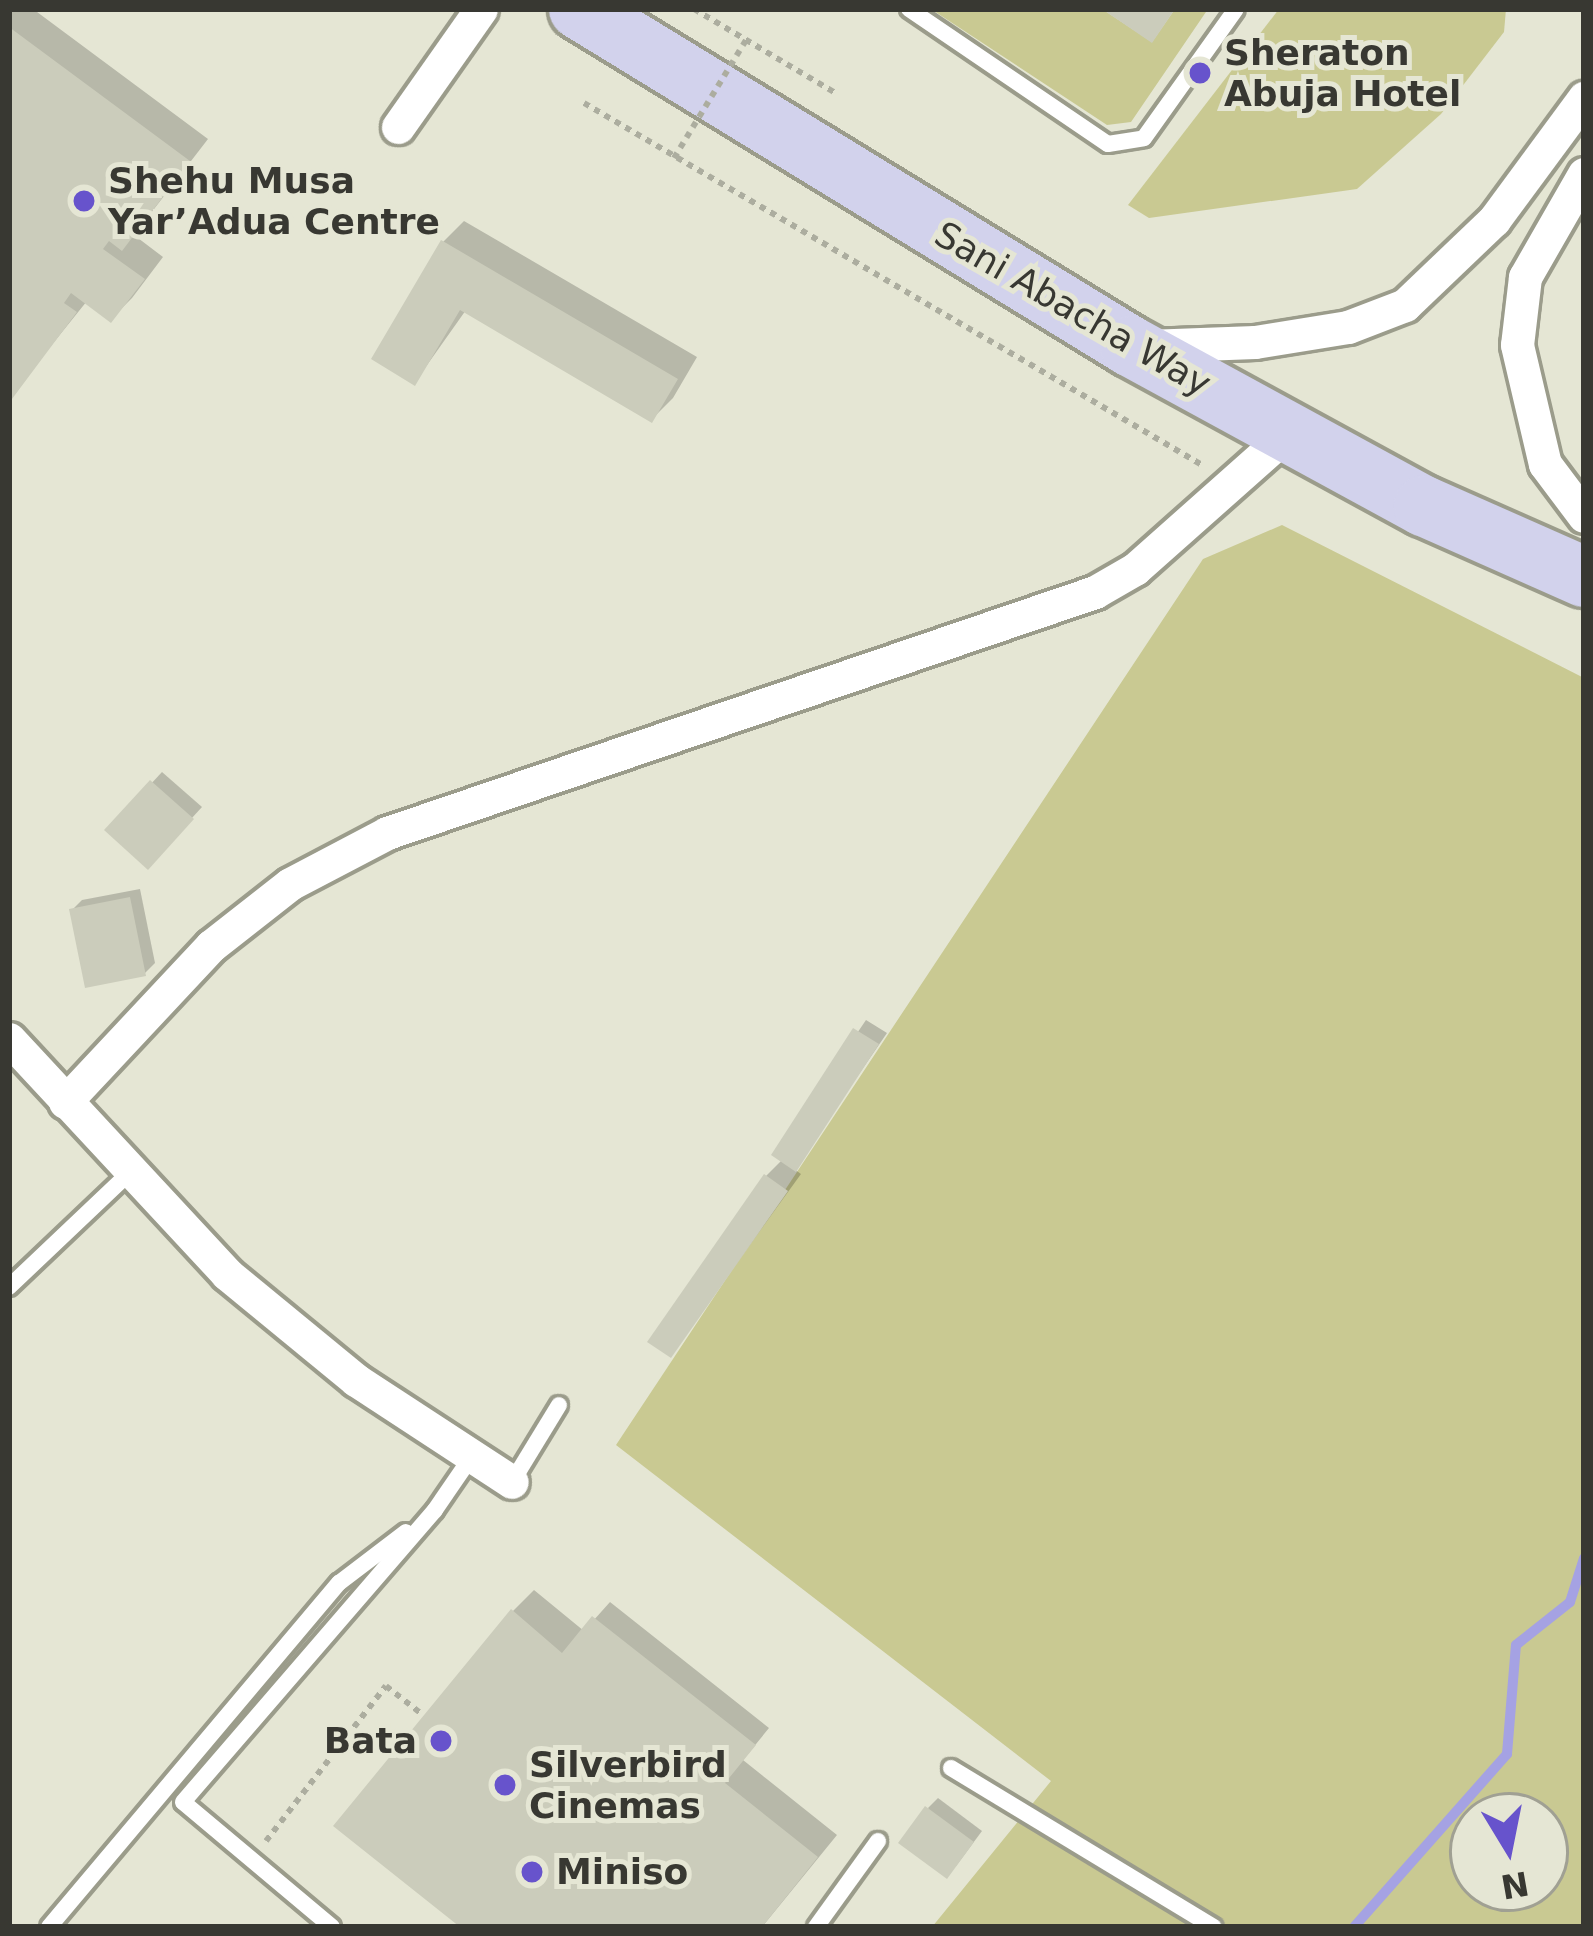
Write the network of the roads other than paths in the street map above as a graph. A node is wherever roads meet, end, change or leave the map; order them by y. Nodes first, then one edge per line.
1 (481, 9) edge
2 (580, 9) edge
3 (909, 9) edge
4 (1236, 9) edge
5 (1584, 98) edge
6 (398, 128) dead end
7 (1583, 177) edge
8 (1130, 346) junction
9 (1288, 433) junction
10 (1584, 516) edge
11 (1584, 577) edge
12 (9, 1039) edge
13 (65, 1102) junction
14 (129, 1173) junction
15 (9, 1286) edge
16 (559, 1406) dead end
17 (472, 1456) junction
18 (512, 1482) joint
19 (435, 1510) junction
20 (951, 1768) dead end
21 (878, 1841) dead end
22 (49, 1927) edge
23 (332, 1927) edge
24 (817, 1927) edge
25 (1214, 1927) edge

1 - 6 street
2 - 8 highway, Sani Abacha Way
3 - 4 lane
5 - 8 street
7 - 10 street
8 - 9 highway, Sani Abacha Way
9 - 11 highway, Sani Abacha Way
9 - 13 street
12 - 13 street
13 - 14 street
14 - 15 lane
14 - 17 street
16 - 18 lane
17 - 18 street
17 - 19 lane
19 - 22 lane
19 - 23 lane
20 - 25 lane
21 - 24 lane

